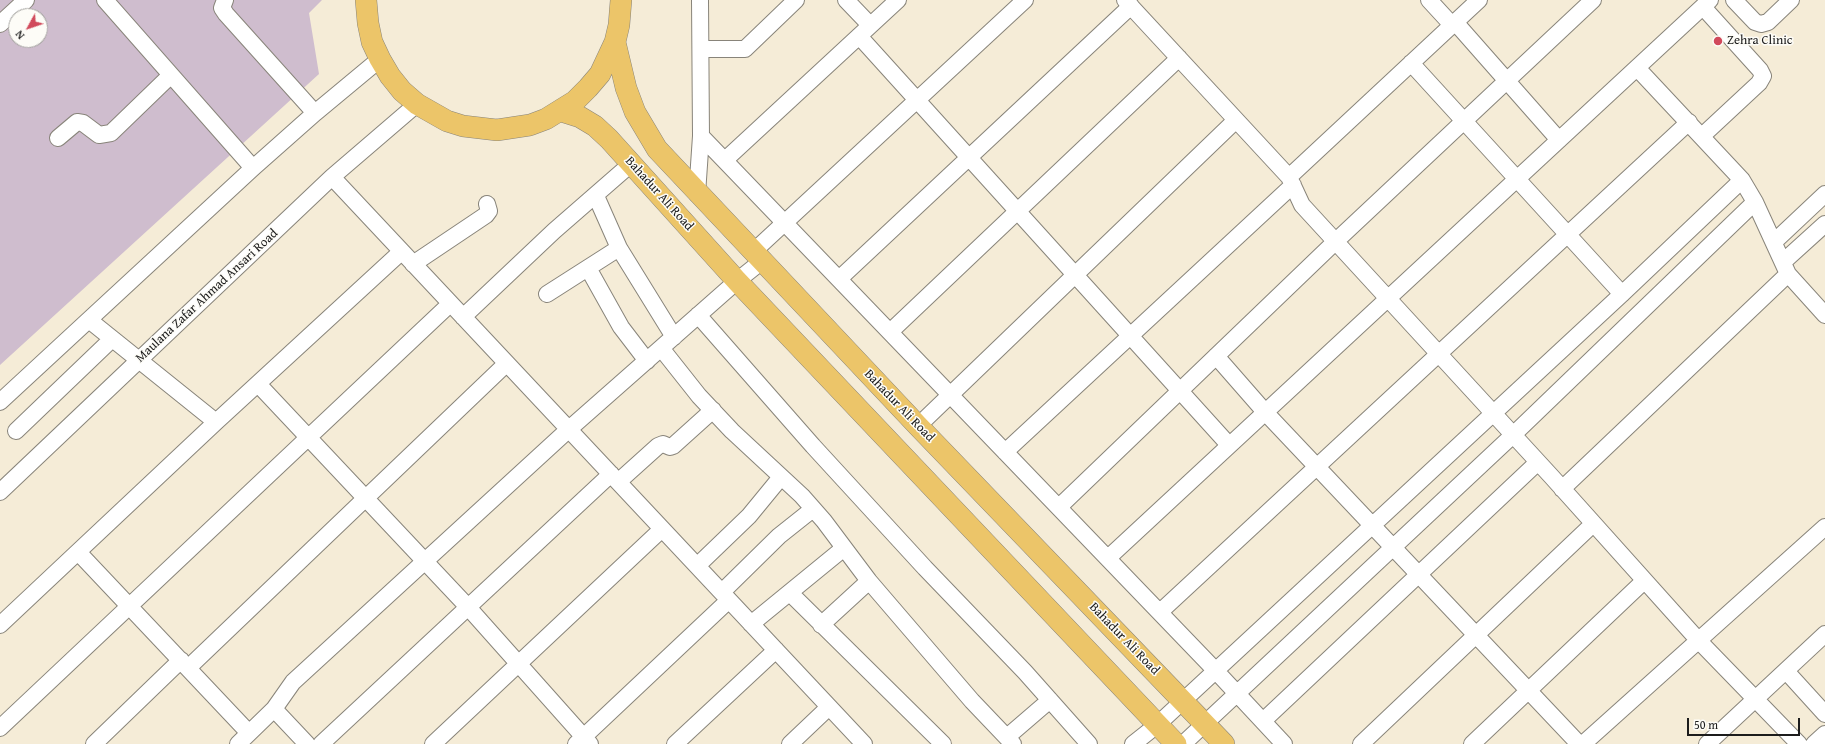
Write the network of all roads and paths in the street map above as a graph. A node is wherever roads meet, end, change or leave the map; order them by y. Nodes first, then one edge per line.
1 (26, 0) edge
2 (105, 0) edge
3 (224, 0) edge
4 (366, 0) edge
5 (621, 0) edge
6 (700, 0) edge
7 (796, 0) edge
8 (846, 0) edge
9 (898, 0) edge
10 (1025, 0) edge
11 (1428, 0) edge
12 (1478, 0) edge
13 (1593, 0) edge
14 (1734, 0) edge
15 (1792, 0) edge
16 (1128, 3) edge
17 (1706, 4) edge
18 (0, 24) edge
19 (1453, 24) junction
20 (865, 31) junction
21 (615, 42) junction
22 (701, 49) junction
23 (1179, 58) junction
24 (380, 59) junction
25 (1411, 63) junction
26 (1638, 69) junction
27 (171, 75) junction
28 (1507, 81) junction
29 (917, 100) junction
30 (417, 104) junction
31 (561, 111) junction
32 (315, 113) junction
33 (1236, 120) junction
34 (1464, 121) junction
35 (1689, 122) junction
36 (701, 136) junction
37 (1702, 136) junction
38 (58, 138) dead end
39 (1559, 140) junction
40 (969, 157) junction
41 (725, 160) junction
42 (632, 163) junction
43 (253, 168) junction
44 (332, 178) junction
45 (1517, 179) junction
46 (1742, 180) junction
47 (1291, 181) junction
48 (697, 194) junction
49 (1825, 194) edge
50 (596, 196) junction
51 (1755, 202) junction
52 (487, 204) dead end
53 (1018, 211) junction
54 (785, 222) junction
55 (1825, 224) edge
56 (1568, 235) junction
57 (1336, 241) junction
58 (1774, 242) junction
59 (619, 248) junction
60 (401, 252) junction
61 (757, 257) junction
62 (413, 264) junction
63 (588, 268) junction
64 (1785, 268) junction
65 (1076, 275) junction
66 (839, 279) junction
67 (737, 281) junction
68 (547, 294) dead end
69 (1622, 294) junction
70 (1388, 298) junction
71 (450, 304) junction
72 (698, 315) junction
73 (1825, 315) edge
74 (463, 317) junction
75 (89, 320) junction
76 (890, 332) junction
77 (1130, 336) junction
78 (674, 337) junction
79 (112, 339) junction
80 (661, 348) junction
81 (1439, 354) junction
82 (1216, 356) junction
83 (138, 361) junction
84 (647, 361) junction
85 (506, 364) junction
86 (258, 384) junction
87 (1180, 390) junction
88 (951, 395) junction
89 (0, 402) edge
90 (713, 410) junction
91 (1264, 412) junction
92 (1493, 413) junction
93 (216, 422) junction
94 (918, 426) junction
95 (568, 430) junction
96 (16, 431) dead end
97 (1513, 435) junction
98 (309, 438) junction
99 (1229, 445) junction
100 (1005, 452) junction
101 (1538, 462) junction
102 (1317, 467) junction
103 (781, 477) junction
104 (614, 478) junction
105 (2, 487) edge
106 (1562, 489) junction
107 (365, 498) junction
108 (1059, 507) junction
109 (813, 509) junction
110 (1593, 524) junction
111 (1372, 525) junction
112 (1825, 527) edge
113 (662, 529) junction
114 (844, 548) junction
115 (1393, 549) junction
116 (78, 552) junction
117 (1108, 558) junction
118 (425, 561) junction
119 (697, 566) junction
120 (1418, 574) junction
121 (869, 581) junction
122 (1644, 581) junction
123 (790, 593) junction
124 (725, 596) junction
125 (130, 606) junction
126 (467, 606) junction
127 (1160, 612) junction
128 (751, 624) junction
129 (0, 625) edge
130 (822, 625) junction
131 (1825, 634) edge
132 (1476, 635) junction
133 (1699, 641) junction
134 (776, 650) junction
135 (519, 663) junction
136 (184, 664) junction
137 (1215, 670) junction
138 (1786, 671) junction
139 (1528, 691) junction
140 (1237, 693) junction
141 (1755, 699) junction
142 (1050, 700) junction
143 (1183, 700) junction
144 (829, 707) junction
145 (274, 709) junction
146 (1825, 714) edge
147 (1263, 721) junction
148 (1157, 724) junction
149 (1205, 724) junction
150 (0, 728) edge
151 (249, 733) junction
152 (1825, 734) edge
153 (1010, 741) edge
154 (583, 742) edge
155 (94, 744) edge
156 (238, 744) edge
157 (308, 744) edge
158 (321, 744) edge
159 (433, 744) edge
160 (675, 744) edge
161 (790, 744) edge
162 (864, 744) edge
163 (943, 744) edge
164 (1089, 744) edge
165 (1133, 744) edge
166 (1176, 744) edge
167 (1183, 744) edge
168 (1224, 744) edge
169 (1284, 744) edge
170 (1361, 744) edge
171 (1472, 744) edge
172 (1579, 744) edge
173 (1583, 744) edge
174 (1707, 744) edge
175 (1799, 744) edge
176 (1814, 744) edge

1 - 18 street
2 - 27 street
3 - 32 street
4 - 24 main road
5 - 21 main road
6 - 22 street
7 - 22 street
8 - 20 street
9 - 20 street
10 - 29 street
11 - 19 street
12 - 19 street
13 - 28 street
14 - 15 street
16 - 23 street
16 - 40 street
17 - 26 street
17 - 37 street
19 - 25 street
19 - 28 street
20 - 29 street
20 - 41 street
21 - 31 main road
21 - 48 main road, Bahadur Ali Road
22 - 36 street
23 - 33 street
23 - 53 street
24 - 30 main road
24 - 32 street
25 - 34 street
25 - 47 street
26 - 35 street
26 - 39 street
27 - 38 street
27 - 43 street
28 - 34 street
28 - 39 street
29 - 40 street
29 - 54 street
30 - 31 main road
30 - 44 street, Maulana Zafar Ahmad Ansari Road
31 - 42 main road, Bahadur Ali Road
32 - 43 street
33 - 47 street
33 - 65 street
34 - 45 street
34 - 57 street
35 - 37 street
35 - 56 street
36 - 41 street
36 - 48 street
37 - 46 street
39 - 45 street
40 - 53 street
40 - 66 street
41 - 54 street
42 - 50 street
42 - 67 main road, Bahadur Ali Road
43 - 75 street
44 - 60 street
44 - 83 street, Maulana Zafar Ahmad Ansari Road
45 - 56 street
45 - 70 street
46 - 51 street
46 - 69 street
47 - 57 street
47 - 77 street
48 - 61 main road, Bahadur Ali Road
49 - 58 street
50 - 59 street
50 - 74 street
51 - 58 street
51 - 97 street
52 - 62 street
53 - 65 street
53 - 76 street
54 - 61 street
54 - 66 street
55 - 64 street
56 - 69 street
56 - 81 street
57 - 70 street
57 - 82 street
58 - 64 street
59 - 63 street
59 - 78 street
60 - 62 street
60 - 86 street
61 - 67 street
61 - 94 main road, Bahadur Ali Road
62 - 71 street
63 - 68 street
63 - 84 street
64 - 73 street
64 - 106 street
65 - 77 street
65 - 88 street
66 - 76 street
67 - 72 street
67 - 148 main road, Bahadur Ali Road
69 - 92 street
70 - 81 street
70 - 91 street
71 - 74 street
71 - 98 street
72 - 78 street
72 - 142 street
74 - 85 street
75 - 79 street
75 - 89 street
76 - 88 street
77 - 87 street
77 - 100 street
78 - 80 street
79 - 83 street
79 - 96 street
80 - 84 street
80 - 90 street
81 - 92 street
81 - 102 street
82 - 87 street
82 - 91 street
83 - 93 street
83 - 105 street, Maulana Zafar Ahmad Ansari Road
84 - 95 street
85 - 95 street
85 - 107 street
86 - 93 street
86 - 98 street
87 - 99 street
87 - 108 street
88 - 94 street
88 - 100 street
90 - 103 street
90 - 104 street
91 - 99 street
91 - 102 street
92 - 97 street
92 - 111 street
93 - 116 street
94 - 143 main road, Bahadur Ali Road
95 - 104 street
95 - 118 street
97 - 101 street
97 - 115 street
98 - 107 street
98 - 125 street
99 - 117 street
100 - 108 street
101 - 106 street
101 - 120 street
102 - 111 street
102 - 127 street
103 - 109 street
103 - 119 street
104 - 113 street
104 - 126 street
106 - 110 street
107 - 118 street
107 - 136 street
108 - 117 street
109 - 114 street
109 - 124 street
110 - 122 street
110 - 132 street
111 - 115 street
111 - 137 street
112 - 133 street
113 - 119 street
113 - 135 street
114 - 121 street
114 - 123 street
115 - 120 street
115 - 140 street
116 - 125 street
116 - 129 street
117 - 127 street
118 - 126 street
118 - 145 street
119 - 124 street
120 - 132 street
120 - 147 street
121 - 130 street
121 - 153 street
122 - 133 street
122 - 139 street
123 - 128 street
123 - 130 street
124 - 128 street
124 - 154 street
125 - 136 street
125 - 150 street
126 - 135 street
126 - 158 street
127 - 137 street
128 - 134 street
130 - 163 street
131 - 138 street
132 - 139 street
132 - 170 street
133 - 141 street
133 - 173 street
134 - 144 street
134 - 160 street
135 - 154 street
135 - 159 street
136 - 151 street
136 - 155 street
137 - 140 street
137 - 143 street
138 - 141 street
138 - 146 street
139 - 171 street
139 - 172 street
140 - 147 street
140 - 149 street
141 - 174 street
141 - 175 street
142 - 153 street
142 - 164 street
143 - 148 street
143 - 149 main road, Bahadur Ali Road
144 - 161 street
144 - 162 street
145 - 151 street
145 - 157 street
147 - 169 street
148 - 165 street
148 - 166 main road, Bahadur Ali Road
149 - 167 street
149 - 168 main road, Bahadur Ali Road
151 - 156 street
152 - 176 street

